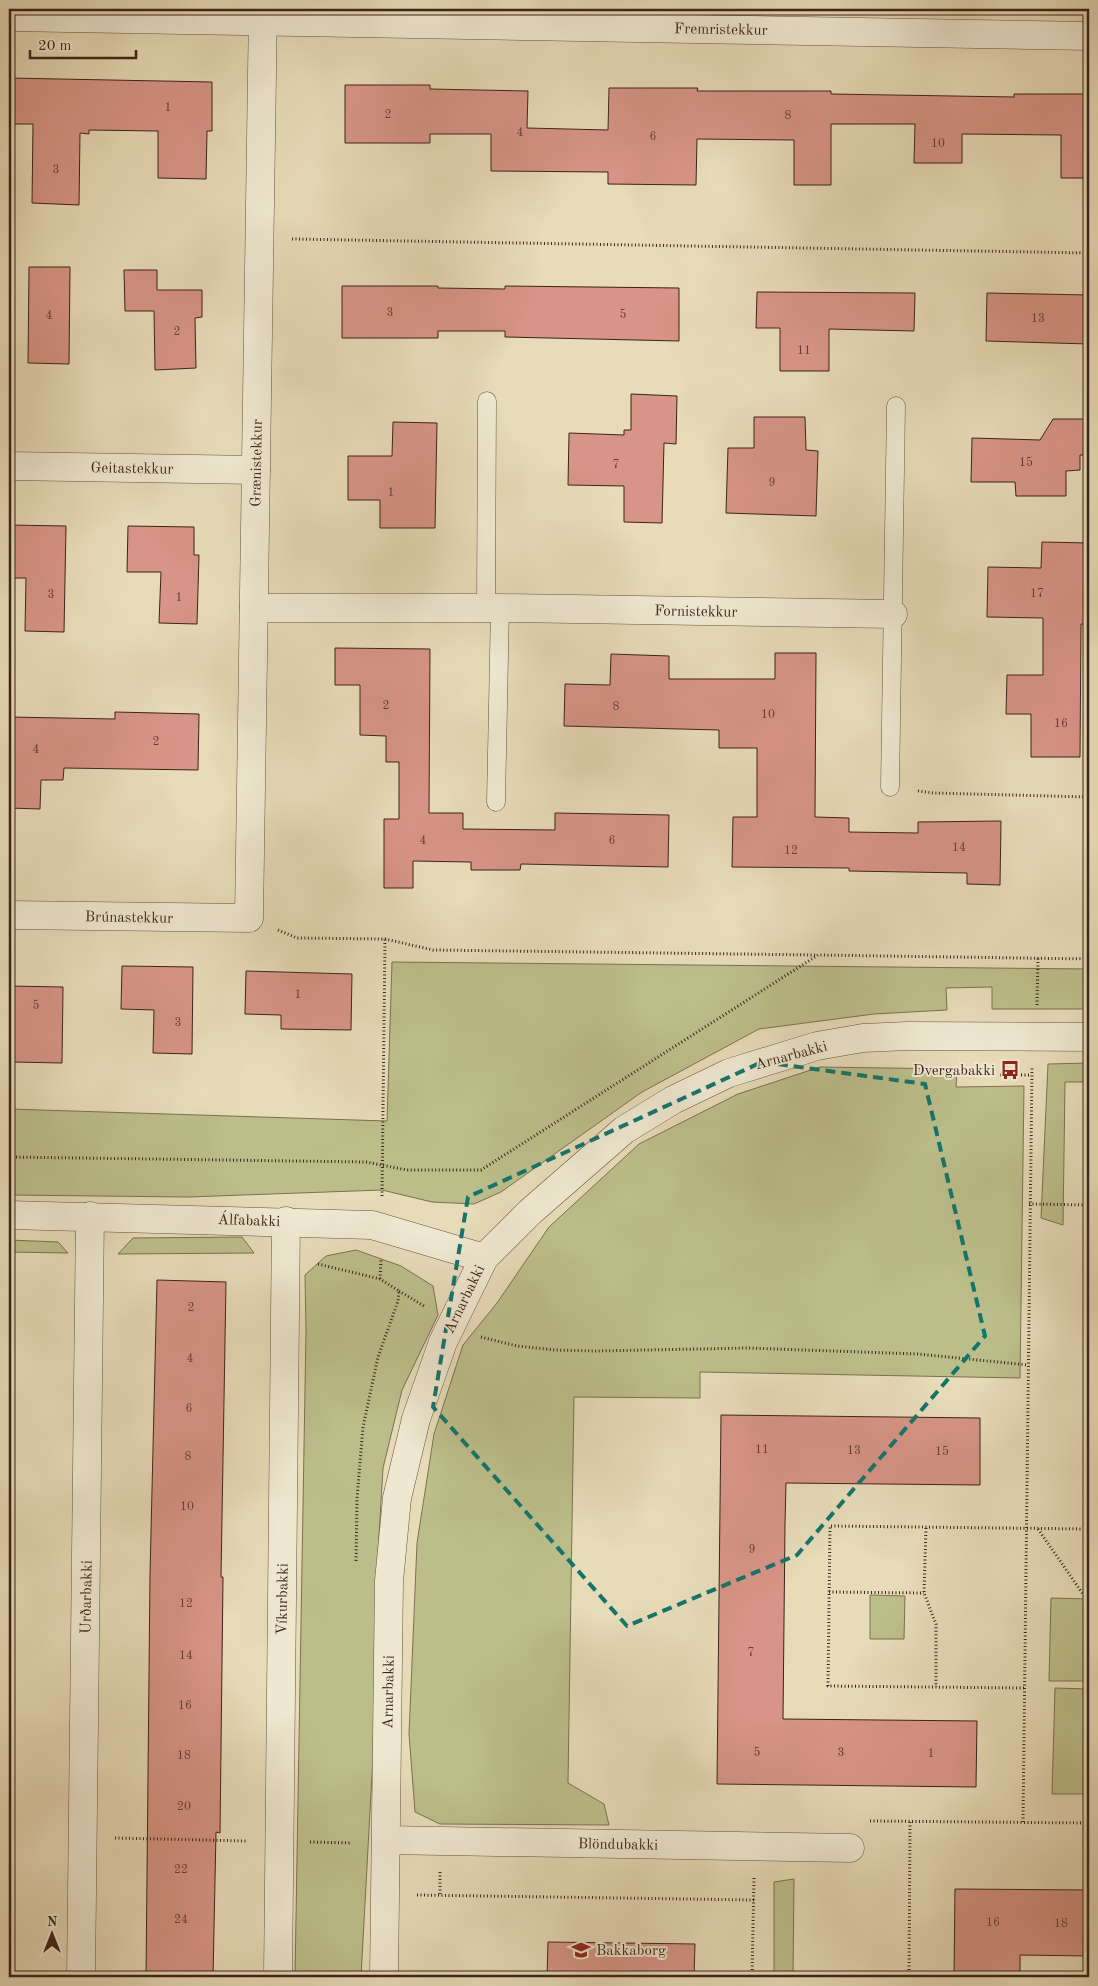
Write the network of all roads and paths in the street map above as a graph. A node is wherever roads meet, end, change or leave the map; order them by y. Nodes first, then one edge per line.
1 (263, 14) edge
2 (9, 17) edge
3 (1089, 36) edge
4 (260, 239) junction
5 (1089, 253) edge
6 (487, 401) dead end
7 (896, 406) dead end
8 (9, 466) edge
9 (256, 470) junction
10 (254, 608) junction
11 (493, 608) junction
12 (893, 614) junction
13 (890, 787) joint
14 (1089, 797) edge
15 (496, 802) dead end
16 (9, 915) edge
17 (249, 918) junction
18 (385, 939) junction
19 (818, 955) dead end
20 (1038, 958) dead end
21 (1037, 1011) dead end
22 (1089, 1037) edge
23 (1032, 1065) dead end
24 (1000, 1075) dead end
25 (1030, 1075) junction
26 (9, 1157) edge
27 (384, 1167) junction
28 (382, 1196) dead end
29 (1029, 1204) junction
30 (1089, 1205) edge
31 (9, 1214) edge
32 (90, 1216) junction
33 (286, 1221) junction
34 (381, 1256) dead end
35 (484, 1258) junction
36 (380, 1279) dead end
37 (399, 1291) dead end
38 (429, 1309) dead end
39 (474, 1335) dead end
40 (1028, 1365) junction
41 (926, 1528) junction
42 (1026, 1529) junction
43 (1038, 1529) junction
44 (1089, 1530) edge
45 (829, 1592) junction
46 (924, 1593) junction
47 (1085, 1597) dead end
48 (936, 1687) junction
49 (1024, 1688) junction
50 (910, 1822) dead end
51 (1089, 1823) edge
52 (83, 1837) junction
53 (386, 1840) junction
54 (279, 1841) junction
55 (352, 1843) dead end
56 (850, 1848) dead end
57 (440, 1896) dead end
58 (81, 1977) edge
59 (278, 1977) edge
60 (384, 1977) edge
61 (752, 1977) edge
62 (909, 1977) edge

1 - 2 street, Fremristekkur
1 - 3 street, Fremristekkur
1 - 4 street, Grænistekkur
4 - 5 path
4 - 9 street, Grænistekkur
6 - 11 lane
7 - 12 lane
8 - 9 street, Geitastekkur
9 - 10 street, Grænistekkur
10 - 11 street, Fornistekkur
10 - 17 street, Grænistekkur
11 - 12 street, Fornistekkur
11 - 15 lane
12 - 13 lane
13 - 14 path
16 - 17 street, Brúnastekkur
17 - 18 path
18 - 19 path
18 - 27 path
20 - 21 path
22 - 35 street, Arnarbakki
23 - 25 path
24 - 25 path
25 - 29 path
26 - 27 path
27 - 28 path
29 - 30 path
29 - 40 path
31 - 32 street, Álfabakki
32 - 33 street, Álfabakki
32 - 52 street, Urðarbakki
33 - 35 street, Álfabakki
33 - 54 street, Víkurbakki
34 - 36 path
35 - 53 street, Arnarbakki
37 - 38 path
39 - 40 path
40 - 42 path
41 - 42 path
41 - 45 path
41 - 46 path
42 - 43 path
42 - 49 path
43 - 44 path
43 - 47 path
45 - 46 path
45 - 48 path
46 - 48 path
48 - 49 path
49 - 51 path
50 - 62 path
52 - 54 path
52 - 58 street, Urðarbakki
53 - 56 street, Blöndubakki
53 - 60 street, Arnarbakki
54 - 55 path
54 - 59 street, Víkurbakki
57 - 61 path

